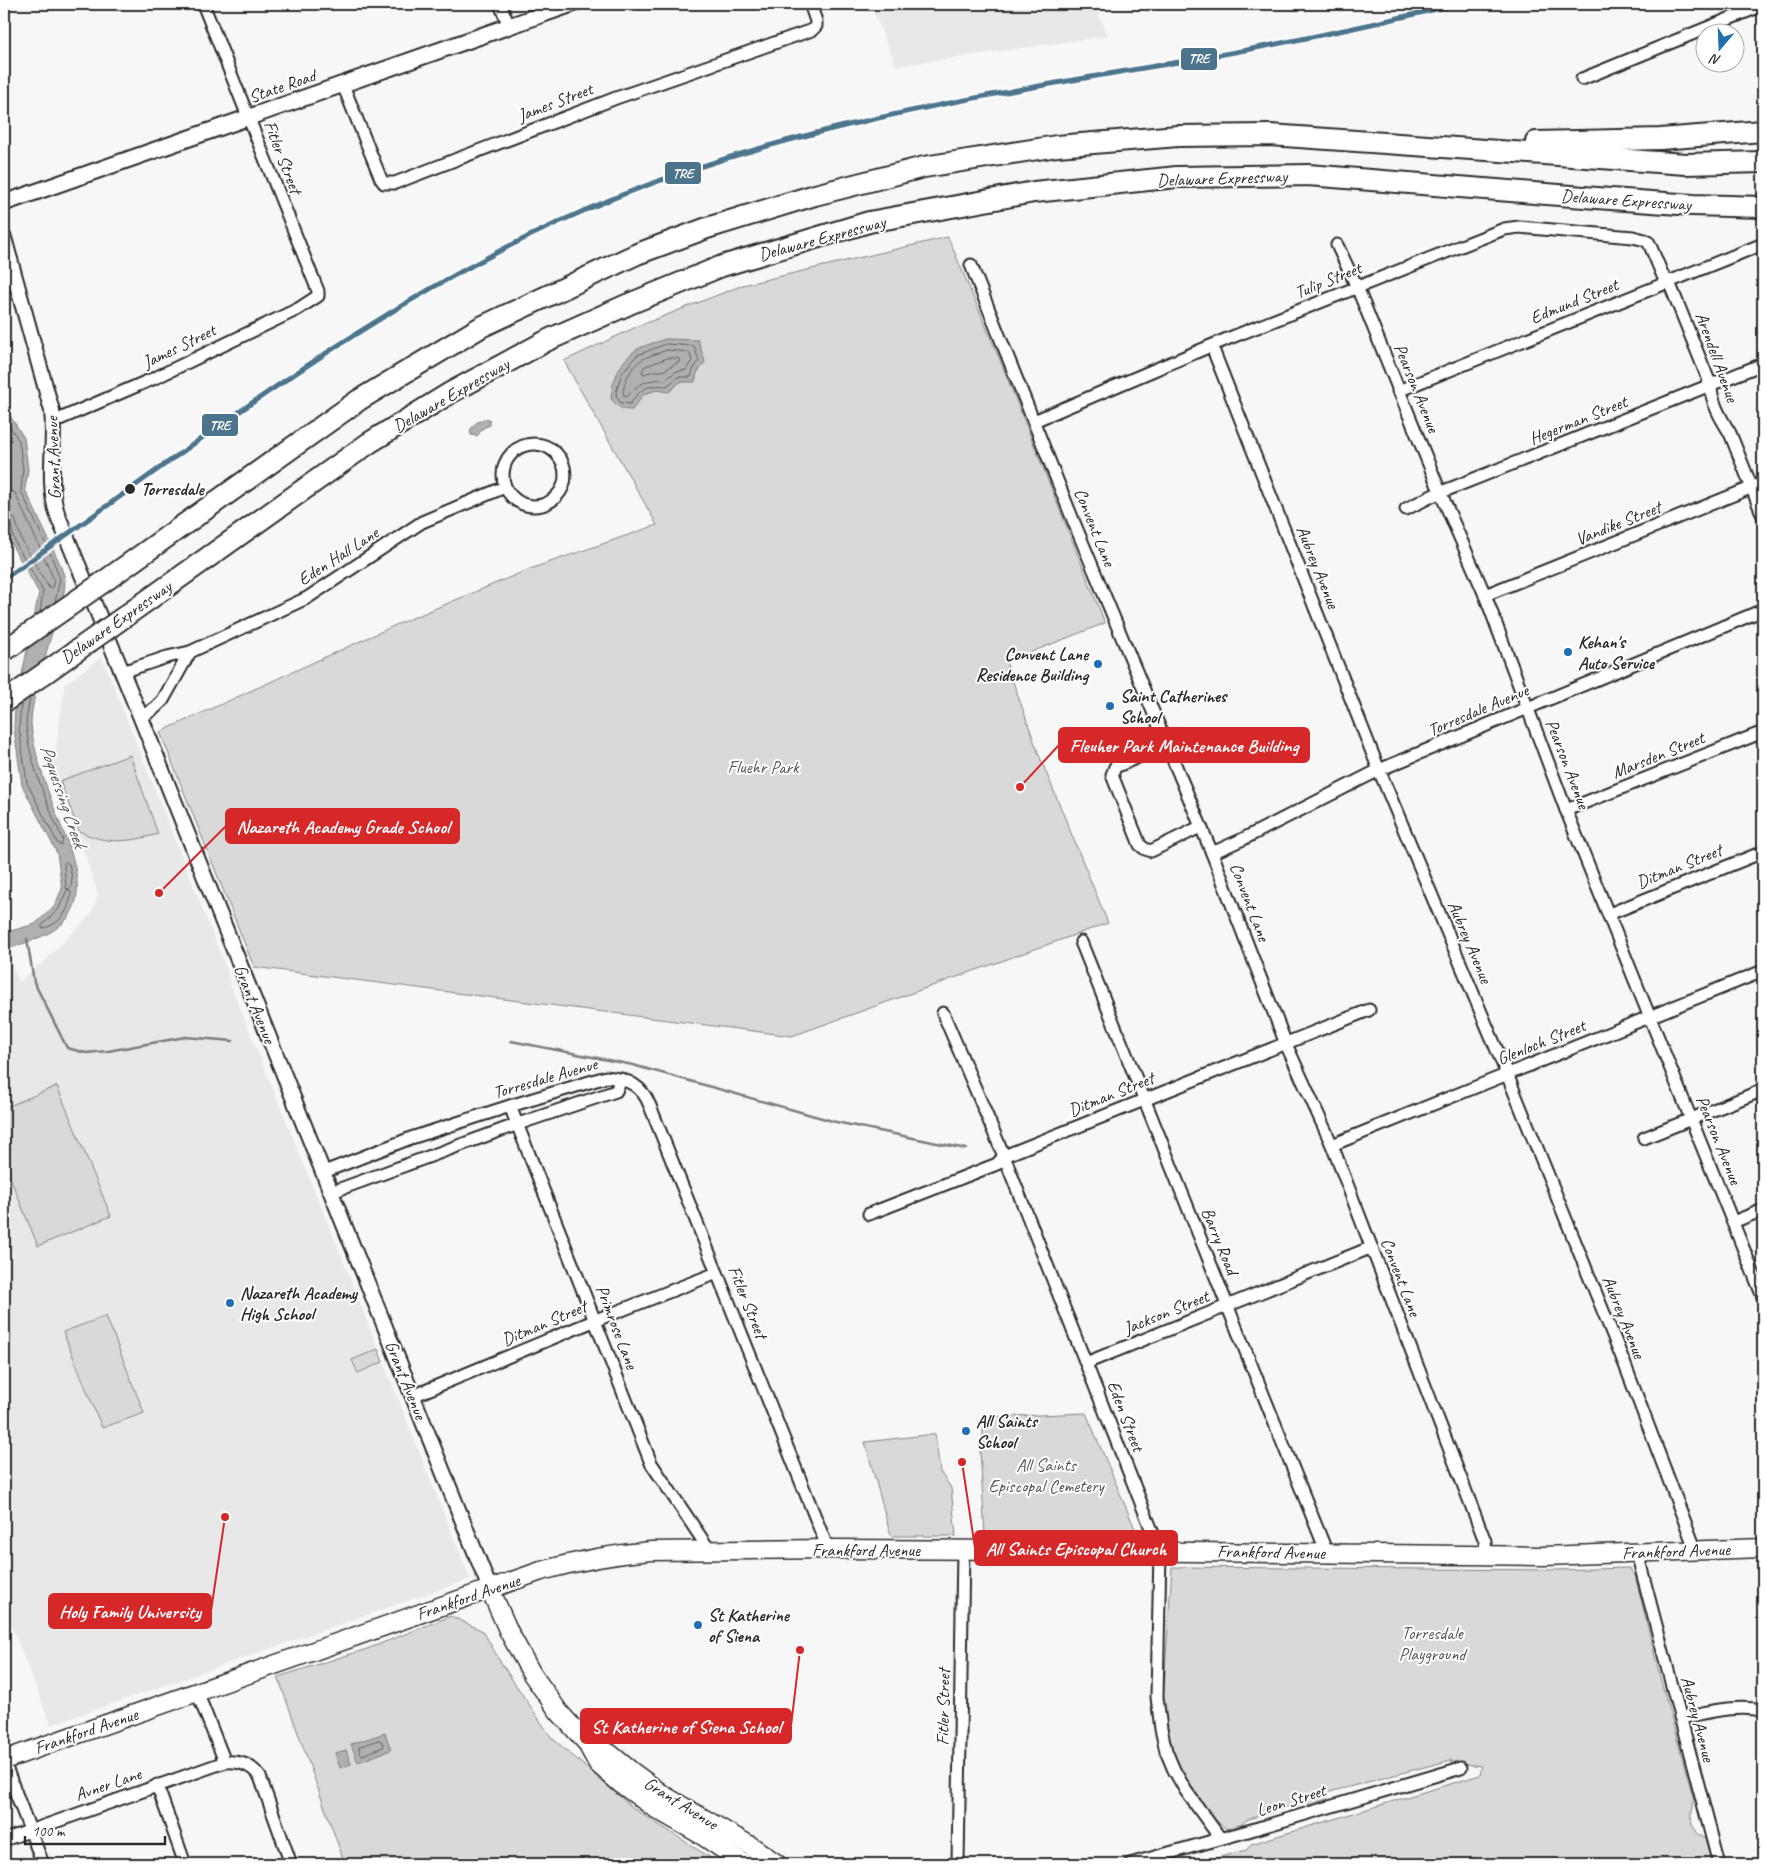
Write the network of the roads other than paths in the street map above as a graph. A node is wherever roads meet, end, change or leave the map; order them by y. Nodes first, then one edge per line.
1 (203, 4) edge
2 (500, 4) edge
3 (572, 4) edge
4 (810, 4) edge
5 (1763, 5) edge
6 (509, 26) junction
7 (1582, 79) dead end
8 (343, 85) junction
9 (249, 117) junction
10 (1763, 131) edge
11 (1413, 145) junction
12 (1763, 162) edge
13 (4, 203) edge
14 (1763, 206) edge
15 (4, 238) edge
16 (1645, 240) joint
17 (1763, 244) edge
18 (1337, 245) dead end
19 (7, 258) edge
20 (971, 265) dead end
21 (1669, 282) junction
22 (1357, 288) junction
23 (318, 296) joint
24 (1212, 347) junction
25 (1763, 364) edge
26 (1711, 386) junction
27 (1398, 391) junction
28 (1034, 421) junction
29 (53, 422) junction
30 (1758, 486) edge
31 (505, 487) junction
32 (1441, 494) junction
33 (1406, 509) dead end
34 (1763, 516) edge
35 (1485, 595) junction
36 (1763, 610) edge
37 (4, 651) edge
38 (190, 652) junction
39 (122, 672) junction
40 (4, 702) edge
41 (1527, 708) junction
42 (141, 718) junction
43 (1763, 732) edge
44 (1166, 745) junction
45 (1379, 770) junction
46 (1566, 810) junction
47 (1200, 827) junction
48 (1763, 852) edge
49 (1212, 853) junction
50 (1609, 914) junction
51 (1080, 942) dead end
52 (1763, 971) edge
53 (1369, 1010) dead end
54 (944, 1012) dead end
55 (1650, 1017) junction
56 (1286, 1044) junction
57 (1507, 1074) junction
58 (621, 1079) junction
59 (1763, 1090) edge
60 (1144, 1099) junction
61 (510, 1106) junction
62 (1692, 1118) junction
63 (518, 1124) junction
64 (1644, 1138) dead end
65 (1332, 1145) junction
66 (1004, 1156) junction
67 (324, 1172) junction
68 (332, 1192) junction
69 (1763, 1210) edge
70 (870, 1214) dead end
71 (1733, 1222) junction
72 (1370, 1248) junction
73 (717, 1273) junction
74 (1763, 1298) edge
75 (1228, 1307) junction
76 (596, 1320) junction
77 (1086, 1362) junction
78 (413, 1396) junction
79 (1763, 1548) edge
80 (828, 1549) junction
81 (963, 1550) junction
82 (710, 1551) junction
83 (1160, 1551) junction
84 (1696, 1551) junction
85 (1327, 1553) junction
86 (1638, 1553) junction
87 (1486, 1555) junction
88 (490, 1589) junction
89 (197, 1692) junction
90 (1763, 1710) edge
91 (1680, 1718) junction
92 (586, 1742) junction
93 (4, 1761) edge
94 (225, 1762) junction
95 (1461, 1768) dead end
96 (158, 1786) junction
97 (31, 1830) junction
98 (1220, 1838) junction
99 (4, 1840) edge
100 (43, 1864) edge
101 (185, 1864) edge
102 (291, 1864) edge
103 (746, 1864) edge
104 (777, 1864) edge
105 (958, 1864) edge
106 (1130, 1864) edge
107 (1719, 1864) edge

1 - 9 street, Fitler Street
2 - 6 street
3 - 6 main road, State Road
4 - 8 street, James Street
5 - 7 street
6 - 8 main road, State Road
8 - 9 main road, State Road
9 - 13 main road, State Road
9 - 23 street, Fitler Street
10 - 11 highway
11 - 12 highway
11 - 37 highway, bridge
14 - 40 highway, Delaware Expressway, bridge
15 - 19 street, Grant Avenue
16 - 21 street, Arendell Avenue
16 - 22 street, Tulip Street
17 - 21 street, Edmund Street
18 - 22 street, Pearson Avenue
19 - 29 street, Grant Avenue
20 - 28 street, Convent Lane
21 - 26 street, Arendell Avenue
21 - 27 street, Edmund Street
22 - 24 street, Tulip Street
22 - 27 street, Pearson Avenue
23 - 29 street, James Street
24 - 28 street, Tulip Street
24 - 45 street, Aubrey Avenue
25 - 26 street, Hegerman Street
26 - 30 street, Arendell Avenue
26 - 32 street, Hegerman Street
27 - 32 street, Pearson Avenue
28 - 44 street, Convent Lane
29 - 39 street, Grant Avenue
30 - 34 street, Arendell Avenue
30 - 35 street, Vandike Street
31 - 31 street
31 - 38 street, Eden Hall Lane
32 - 33 street, Hegerman Street
32 - 35 street, Pearson Avenue
35 - 41 street, Pearson Avenue
36 - 41 street, Torresdale Avenue
38 - 39 street, Eden Hall Lane
38 - 42 street
39 - 42 street, Grant Avenue
41 - 45 street, Torresdale Avenue
41 - 46 street, Pearson Avenue
42 - 67 street, Grant Avenue
43 - 46 street, Marsden Street
44 - 47 street, Convent Lane
44 - 47 street
45 - 49 street, Torresdale Avenue
45 - 57 street, Aubrey Avenue
46 - 50 street, Pearson Avenue
47 - 49 street, Convent Lane
48 - 50 street, Ditman Street
49 - 56 street, Convent Lane
50 - 55 street, Pearson Avenue
51 - 60 street, Barry Road
52 - 55 street, Glenloch Street
53 - 56 street, Ditman Street
54 - 66 street, Eden Street
55 - 57 street, Glenloch Street
55 - 62 street, Pearson Avenue
56 - 60 street, Ditman Street
56 - 65 street, Convent Lane
57 - 65 street, Glenloch Street
57 - 84 street, Aubrey Avenue
58 - 61 street, Torresdale Avenue
58 - 63 street, Torresdale Avenue
58 - 73 street, Fitler Street
59 - 62 street
60 - 66 street, Ditman Street
60 - 75 street, Barry Road
61 - 63 street, Primrose Lane
61 - 67 street, Torresdale Avenue
62 - 64 street
62 - 71 street, Pearson Avenue
63 - 68 street, Torresdale Avenue
63 - 76 street, Primrose Lane
65 - 72 street, Convent Lane
66 - 70 street, Ditman Street
66 - 77 street, Eden Street
67 - 68 street, Grant Avenue
68 - 78 street, Grant Avenue
69 - 71 street
71 - 74 street, Pearson Avenue
72 - 75 street, Jackson Street
72 - 87 street, Convent Lane
73 - 76 street, Ditman Street
73 - 80 street, Fitler Street
75 - 77 street, Jackson Street
75 - 85 street, Barry Road
76 - 78 street, Ditman Street
76 - 82 street, Primrose Lane
77 - 83 street, Eden Street
78 - 88 street, Grant Avenue
79 - 84 main road, Frankford Avenue
80 - 81 main road, Frankford Avenue
80 - 82 main road, Frankford Avenue
81 - 83 main road, Frankford Avenue
81 - 105 street, Fitler Street
82 - 88 main road, Frankford Avenue
83 - 85 main road, Frankford Avenue
83 - 98 street, Eden Street
84 - 86 main road, Frankford Avenue
85 - 87 main road, Frankford Avenue
86 - 87 main road, Frankford Avenue
86 - 91 street, Aubrey Avenue
88 - 89 main road, Frankford Avenue
88 - 92 main road, Grant Avenue
89 - 93 main road, Frankford Avenue
89 - 94 street
90 - 91 street
91 - 107 street, Aubrey Avenue
92 - 103 main road, Grant Avenue
92 - 104 main road, Grant Avenue
93 - 97 street
94 - 96 street, Avner Lane
94 - 102 street
95 - 98 street, Leon Street
96 - 97 street, Avner Lane
96 - 101 street
97 - 99 street, Avner Lane
97 - 100 street
98 - 106 street, Leon Street

